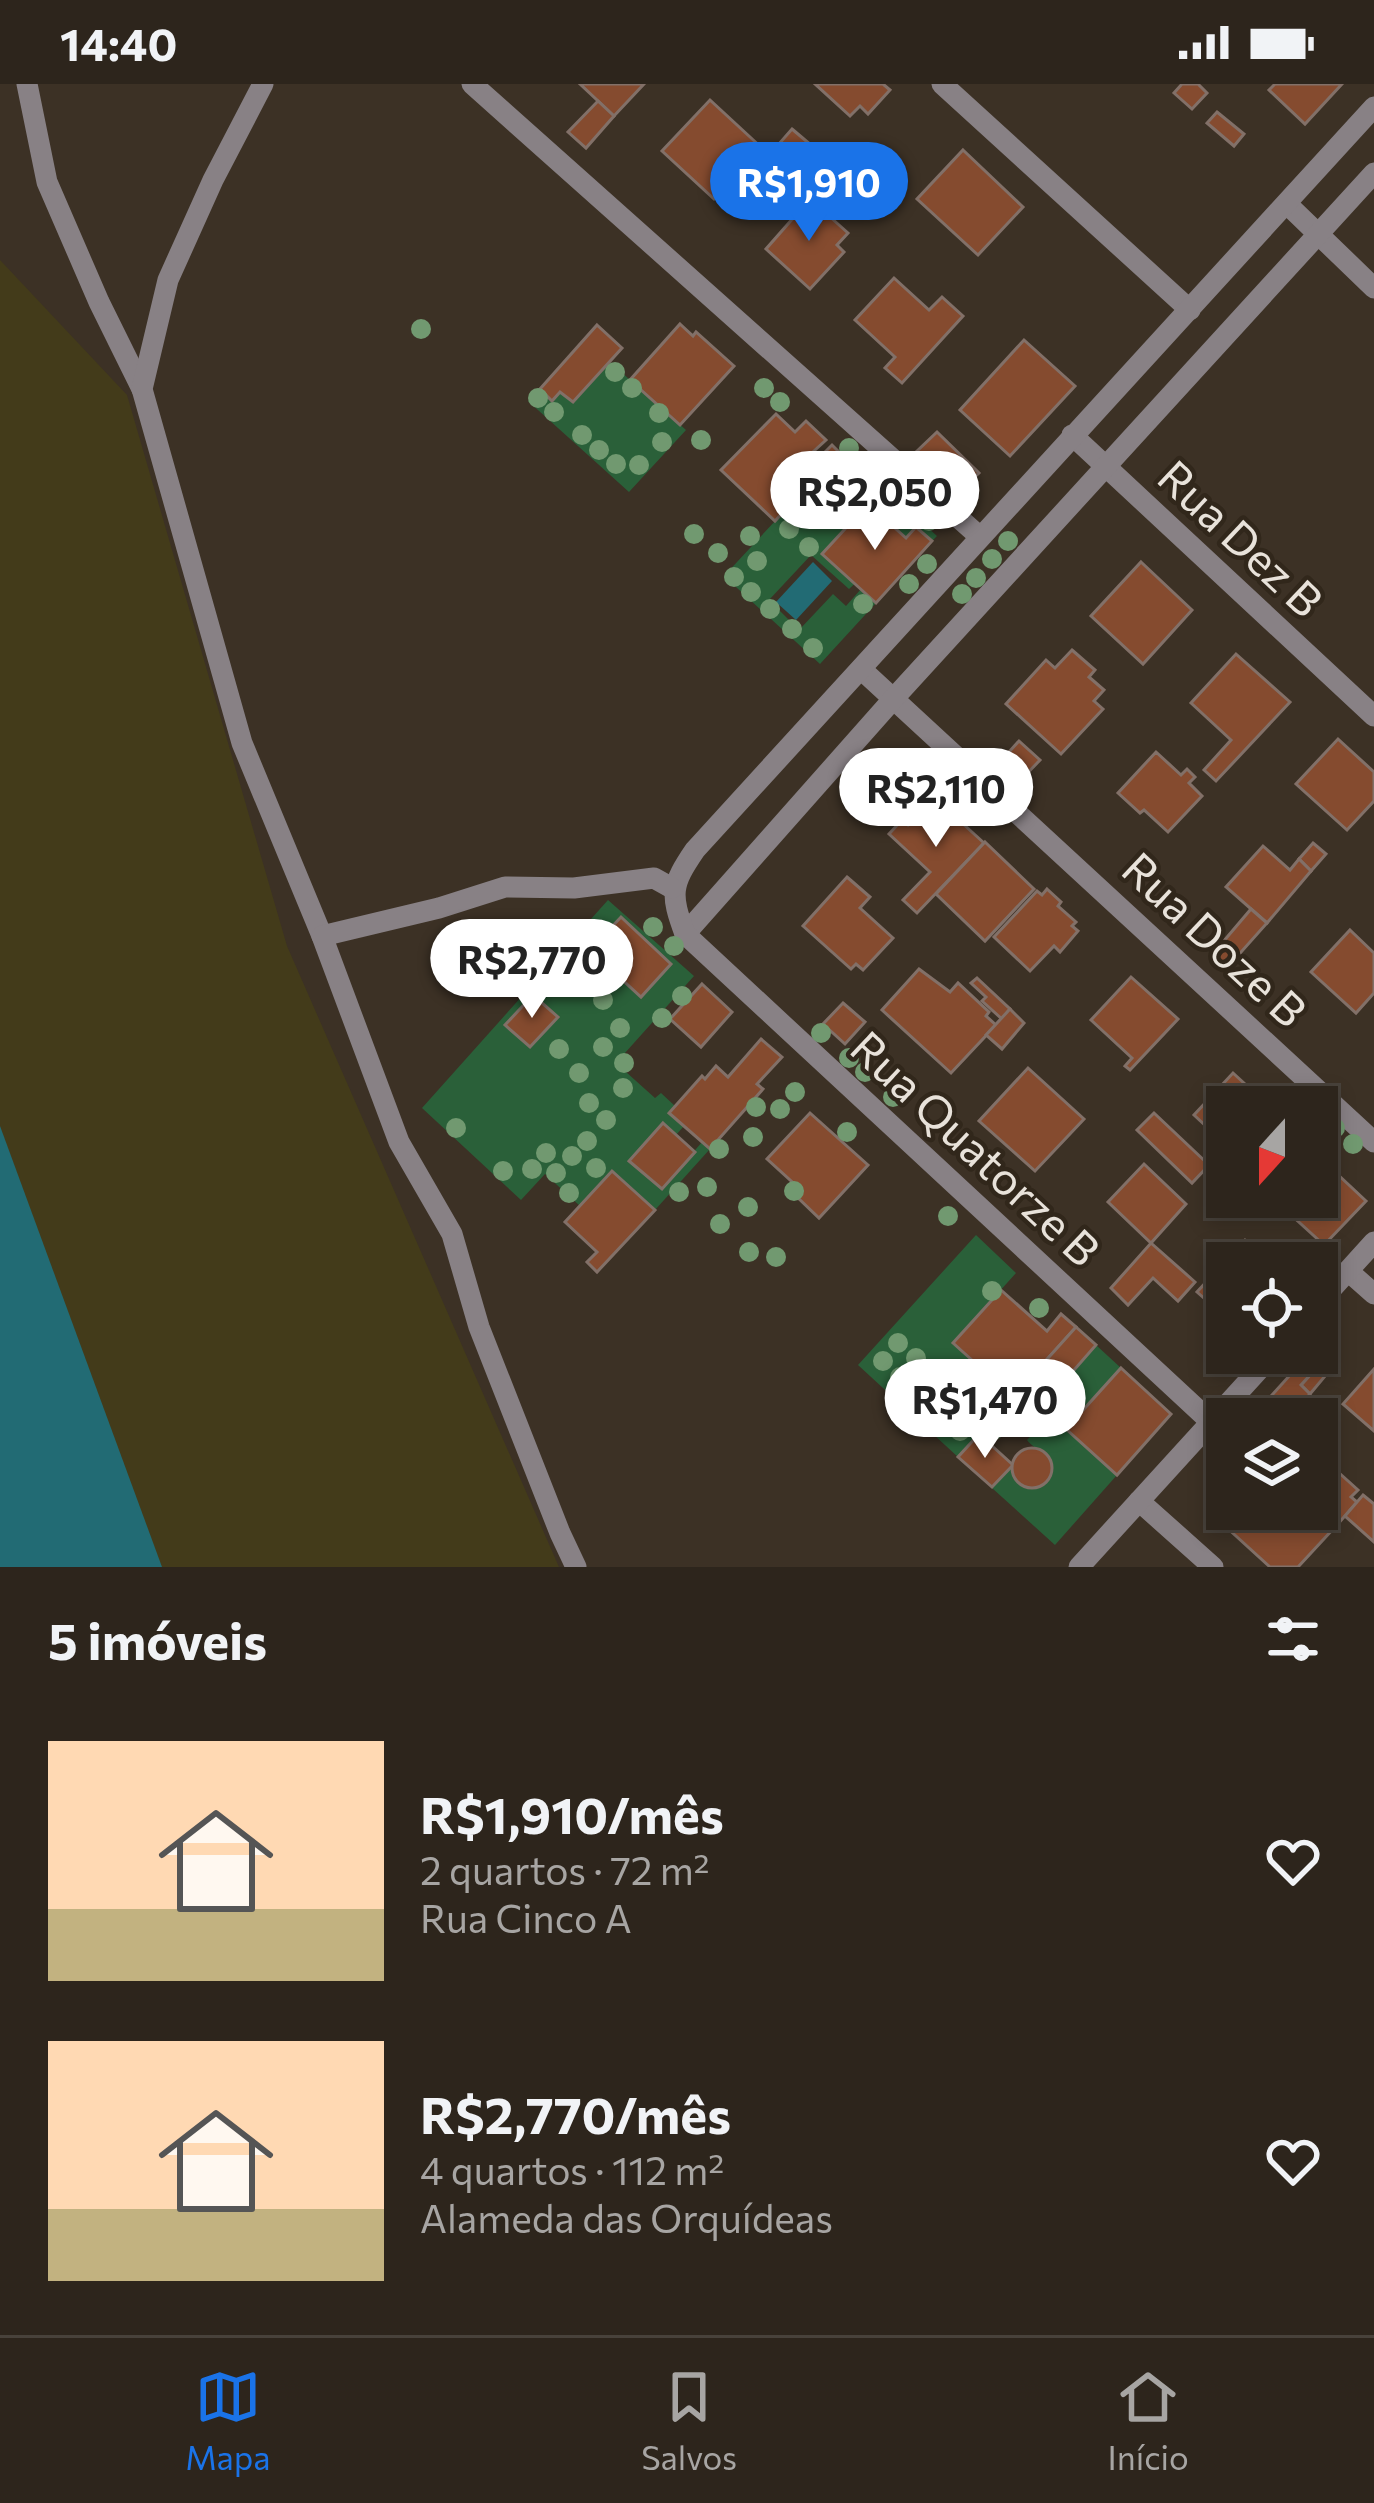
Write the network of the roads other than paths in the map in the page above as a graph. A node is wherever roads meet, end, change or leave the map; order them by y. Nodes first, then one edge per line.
1 (27, 84) edge
2 (263, 84) edge
3 (472, 84) edge
4 (942, 84) edge
5 (1374, 107) edge
6 (1374, 172) edge
7 (1286, 204) junction
8 (1318, 235) junction
9 (1374, 288) edge
10 (1190, 310) junction
11 (142, 389) junction
12 (1072, 436) junction
13 (1106, 468) junction
14 (979, 536) junction
15 (861, 669) junction
16 (895, 698) junction
17 (1374, 716) edge
18 (673, 888) junction
19 (685, 934) junction
20 (322, 936) junction
21 (1374, 1142) edge
22 (1374, 1242) edge
23 (1348, 1271) junction
24 (1338, 1282) edge
25 (1374, 1294) edge
26 (1255, 1374) edge
27 (1233, 1398) edge
28 (1206, 1417) edge
29 (1206, 1427) edge
30 (1139, 1501) junction
31 (576, 1567) edge
32 (1079, 1567) edge
33 (1213, 1567) edge

1 - 11 street
2 - 11 street
3 - 14 street
4 - 10 street
5 - 7 street
6 - 8 street
7 - 8 street
7 - 10 street
8 - 9 street
8 - 13 street
10 - 12 street
11 - 20 street
12 - 13 street, Rua Dez B
12 - 14 street
13 - 16 street
13 - 17 street, Rua Dez B
14 - 15 street
15 - 16 street, Rua Doze B
15 - 18 street
16 - 19 street
16 - 21 street, Rua Doze B
18 - 19 street
18 - 20 street
19 - 28 street, Rua Quatorze B
20 - 31 street
22 - 23 street
23 - 24 street
23 - 25 street
26 - 27 street
29 - 30 street
30 - 32 street
30 - 33 street

